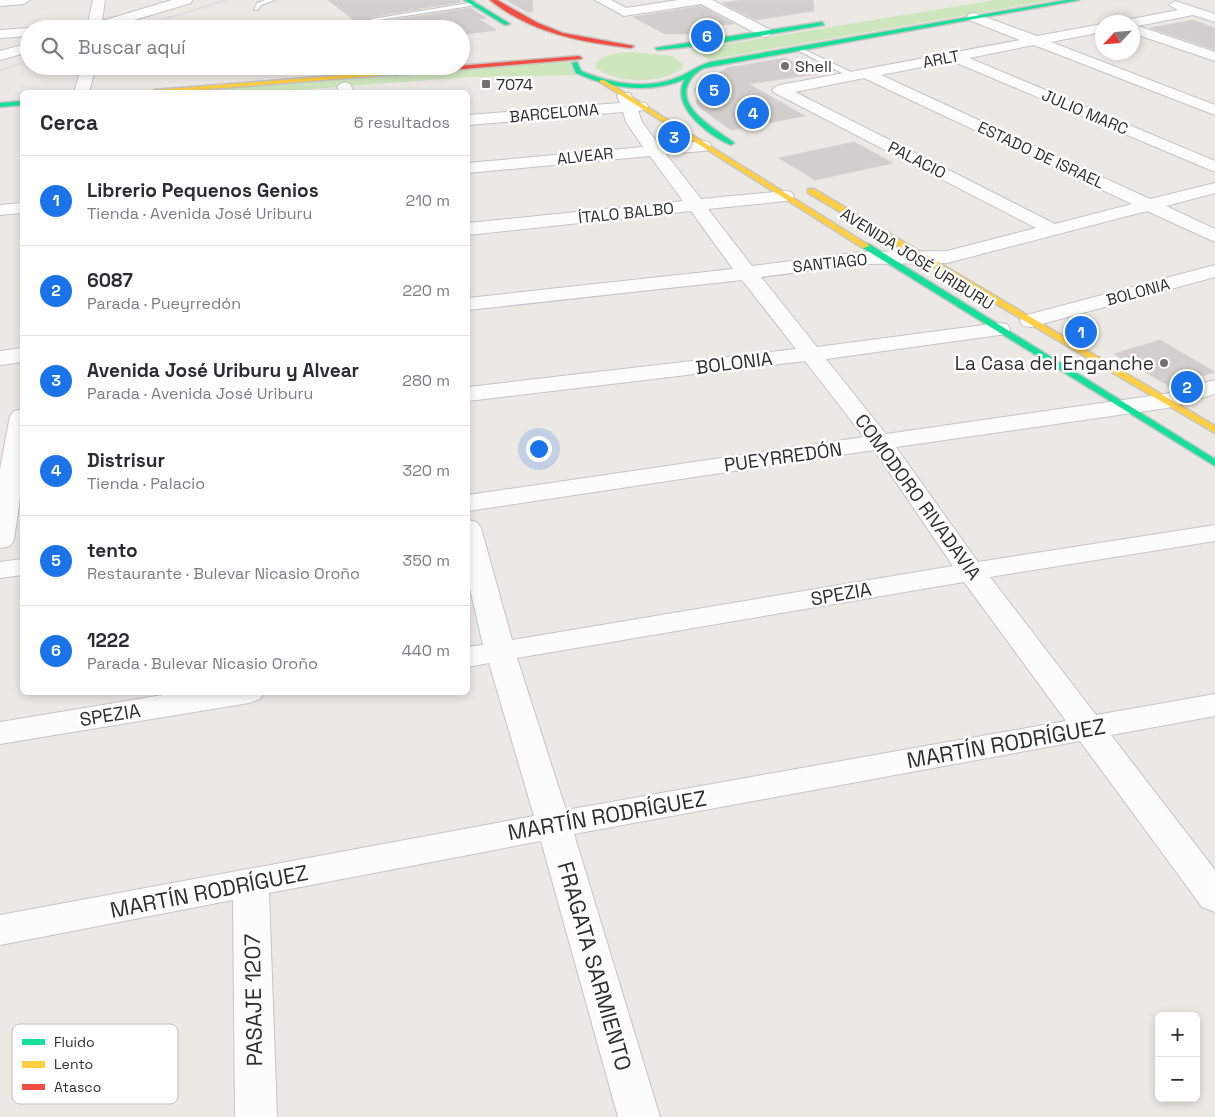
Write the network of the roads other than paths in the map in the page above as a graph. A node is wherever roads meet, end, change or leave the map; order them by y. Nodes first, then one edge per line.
1 (24, 0) edge
2 (99, 0) edge
3 (186, 0) edge
4 (272, 0) edge
5 (493, 0) edge
6 (601, 0) edge
7 (703, 0) edge
8 (1076, 0) edge
9 (1160, 0) edge
10 (0, 2) edge
11 (471, 2) edge
12 (1206, 2) dead end
13 (1180, 7) junction
14 (256, 9) dead end
15 (1194, 11) junction
16 (974, 17) junction
17 (1215, 18) edge
18 (94, 20) edge
19 (119, 20) edge
20 (375, 20) edge
21 (1140, 21) edge
22 (833, 22) dead end
23 (1095, 29) edge
24 (1140, 31) edge
25 (521, 32) dead end
26 (20, 33) edge
27 (766, 33) junction
28 (0, 34) edge
29 (1036, 41) junction
30 (631, 46) junction
31 (658, 48) junction
32 (796, 48) junction
33 (20, 50) edge
34 (0, 56) edge
35 (956, 57) junction
36 (1215, 57) edge
37 (574, 60) junction
38 (692, 65) junction
39 (470, 70) edge
40 (506, 70) junction
41 (470, 74) edge
42 (87, 75) edge
43 (338, 75) edge
44 (466, 75) edge
45 (567, 75) dead end
46 (584, 75) junction
47 (861, 75) junction
48 (602, 82) junction
49 (83, 90) edge
50 (177, 90) edge
51 (346, 90) edge
52 (780, 90) joint
53 (20, 103) edge
54 (631, 103) junction
55 (0, 105) edge
56 (1215, 110) edge
57 (20, 112) edge
58 (0, 114) edge
59 (470, 120) edge
60 (703, 146) junction
61 (654, 150) junction
62 (741, 150) dead end
63 (1215, 167) edge
64 (470, 168) edge
65 (799, 184) dead end
66 (1215, 188) edge
67 (785, 196) junction
68 (1149, 205) junction
69 (697, 206) junction
70 (20, 208) edge
71 (0, 210) edge
72 (470, 229) edge
73 (1053, 230) junction
74 (1215, 236) edge
75 (923, 257) junction
76 (884, 258) junction
77 (1215, 271) edge
78 (747, 273) junction
79 (470, 304) edge
80 (1031, 321) junction
81 (999, 329) junction
82 (812, 354) junction
83 (20, 355) edge
84 (0, 358) edge
85 (1215, 387) edge
86 (470, 394) edge
87 (1167, 401) junction
88 (1123, 406) junction
89 (1215, 430) edge
90 (881, 443) junction
91 (19, 450) edge
92 (1215, 463) edge
93 (470, 502) edge
94 (1215, 533) edge
95 (470, 536) edge
96 (0, 540) edge
97 (20, 567) edge
98 (0, 570) edge
99 (971, 572) junction
100 (500, 652) junction
101 (470, 657) edge
102 (231, 695) edge
103 (1215, 705) edge
104 (1087, 728) junction
105 (0, 733) edge
106 (554, 825) junction
107 (251, 883) junction
108 (1215, 897) edge
109 (0, 930) edge
110 (256, 1117) edge
111 (639, 1117) edge

1 - 10 street
2 - 18 street
3 - 19 street
4 - 14 lane
5 - 30 main road
6 - 7 street
7 - 27 street
8 - 16 main road
9 - 13 street
11 - 20 lane
11 - 25 main road
12 - 13 street
13 - 15 street
15 - 17 street
15 - 21 street
16 - 29 street
16 - 32 main road
22 - 27 main road
23 - 29 street, ARLT
24 - 36 street
26 - 28 street
27 - 31 main road
29 - 35 street, ARLT
29 - 56 street
30 - 31 main road
30 - 37 main road
31 - 38 main road
32 - 38 main road
32 - 47 lane, ESTADO DE ISRAEL
33 - 34 street
35 - 47 street, ARLT
35 - 63 street, JULIO MARC
37 - 40 main road
37 - 40 main road
37 - 46 main road
38 - 48 main road
38 - 62 main road
39 - 40 main road
40 - 41 main road
42 - 49 street
43 - 50 main road
44 - 51 main road
45 - 46 main road
46 - 48 main road
47 - 52 street, ARLT
47 - 68 street, ESTADO DE ISRAEL
48 - 54 main road, AVENIDA JOSÉ URIBURU
52 - 73 street, PALACIO
53 - 55 main road
54 - 59 street, BARCELONA
54 - 60 main road, AVENIDA JOSÉ URIBURU
54 - 61 street, COMODORO RIVADAVIA
57 - 58 main road
60 - 61 street, ALVEAR
60 - 67 main road, AVENIDA JOSÉ URIBURU
61 - 64 street, ALVEAR
61 - 69 street, COMODORO RIVADAVIA
65 - 75 main road, AVENIDA JOSÉ URIBURU
66 - 68 street, SANTIAGO
67 - 69 street, ÍTALO BALBO
67 - 76 main road, AVENIDA JOSÉ URIBURU
68 - 73 street, SANTIAGO
68 - 74 street, ESTADO DE ISRAEL
69 - 72 street, ÍTALO BALBO
69 - 78 street, COMODORO RIVADAVIA
70 - 71 street
73 - 75 street, SANTIAGO
75 - 76 street, SANTIAGO
75 - 80 main road, AVENIDA JOSÉ URIBURU
76 - 78 street, SANTIAGO
76 - 81 main road, AVENIDA JOSÉ URIBURU
77 - 80 street, BOLONIA
78 - 79 street, SANTIAGO
78 - 82 street, COMODORO RIVADAVIA
80 - 87 main road, AVENIDA JOSÉ URIBURU
81 - 82 street, BOLONIA
81 - 88 main road, AVENIDA JOSÉ URIBURU
82 - 86 street, BOLONIA
82 - 90 street, COMODORO RIVADAVIA
83 - 84 street
85 - 87 street, PUEYRREDÓN
87 - 88 street, PUEYRREDÓN
87 - 89 main road, AVENIDA JOSÉ URIBURU
88 - 90 street, PUEYRREDÓN
88 - 92 main road, AVENIDA JOSÉ URIBURU
90 - 93 street, PUEYRREDÓN
90 - 99 street, COMODORO RIVADAVIA
91 - 96 street
94 - 99 street, SPEZIA
95 - 100 street, FRAGATA SARMIENTO
97 - 98 street
99 - 100 street, SPEZIA
99 - 104 street, COMODORO RIVADAVIA
100 - 101 street, SPEZIA
100 - 106 street, FRAGATA SARMIENTO
102 - 105 street, SPEZIA
103 - 104 street, MARTÍN RODRÍGUEZ
104 - 106 street, MARTÍN RODRÍGUEZ
104 - 108 street, COMODORO RIVADAVIA
106 - 107 street, MARTÍN RODRÍGUEZ
106 - 111 street, FRAGATA SARMIENTO
107 - 109 street, MARTÍN RODRÍGUEZ
107 - 110 street, PASAJE 1207

